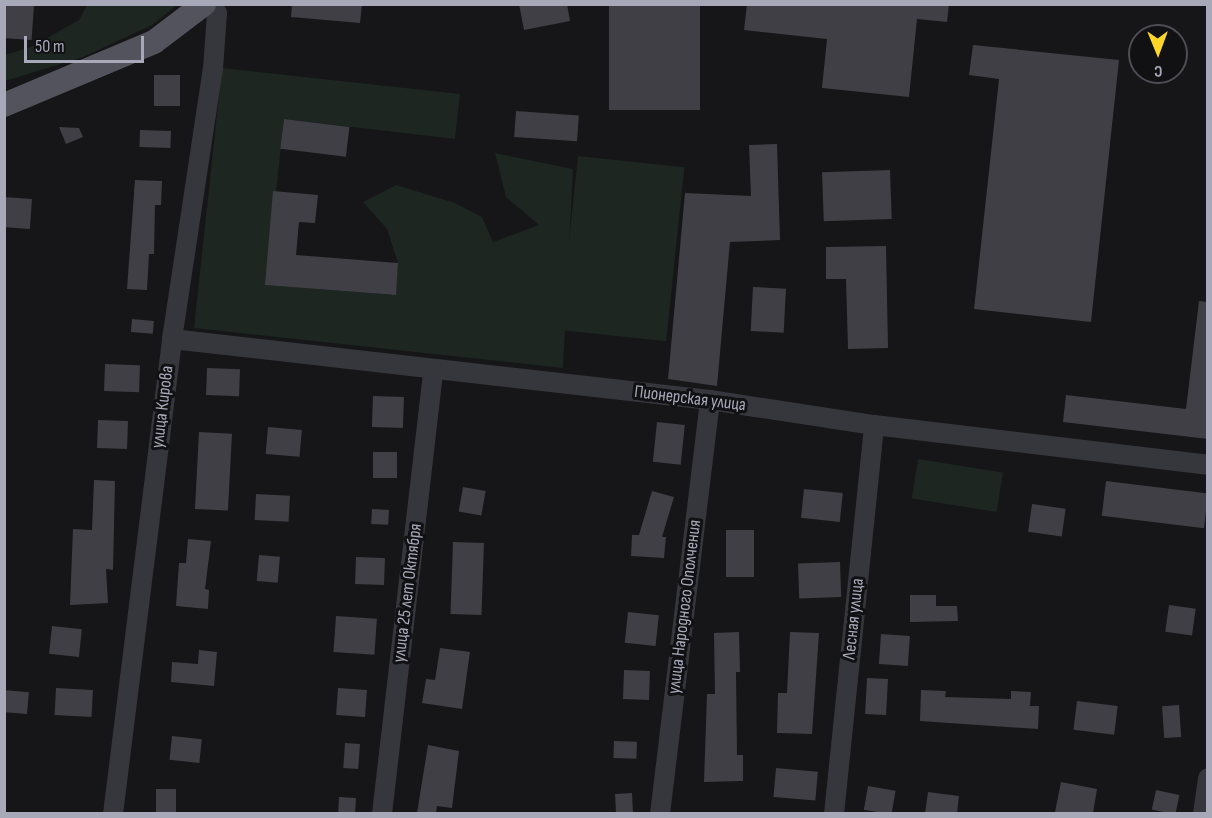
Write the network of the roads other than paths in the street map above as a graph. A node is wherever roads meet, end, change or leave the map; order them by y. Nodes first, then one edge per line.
1 (206, 4) edge
2 (4, 105) edge
3 (172, 339) junction
4 (434, 372) junction
5 (710, 400) junction
6 (874, 425) junction
7 (1208, 465) edge
8 (1208, 778) edge
9 (113, 813) edge
10 (382, 813) edge
11 (660, 813) edge
12 (834, 813) edge
13 (1203, 813) edge

1 - 2 main road
1 - 3 street, улица Кирова
3 - 4 street, Пионерская улица
3 - 9 street, улица Кирова
4 - 5 street, Пионерская улица
4 - 10 street, улица 25 лет Октября
5 - 6 street, Пионерская улица
5 - 11 street, улица Народного Ополчения
6 - 7 street, Пионерская улица
6 - 12 street, Лесная улица
8 - 13 street

